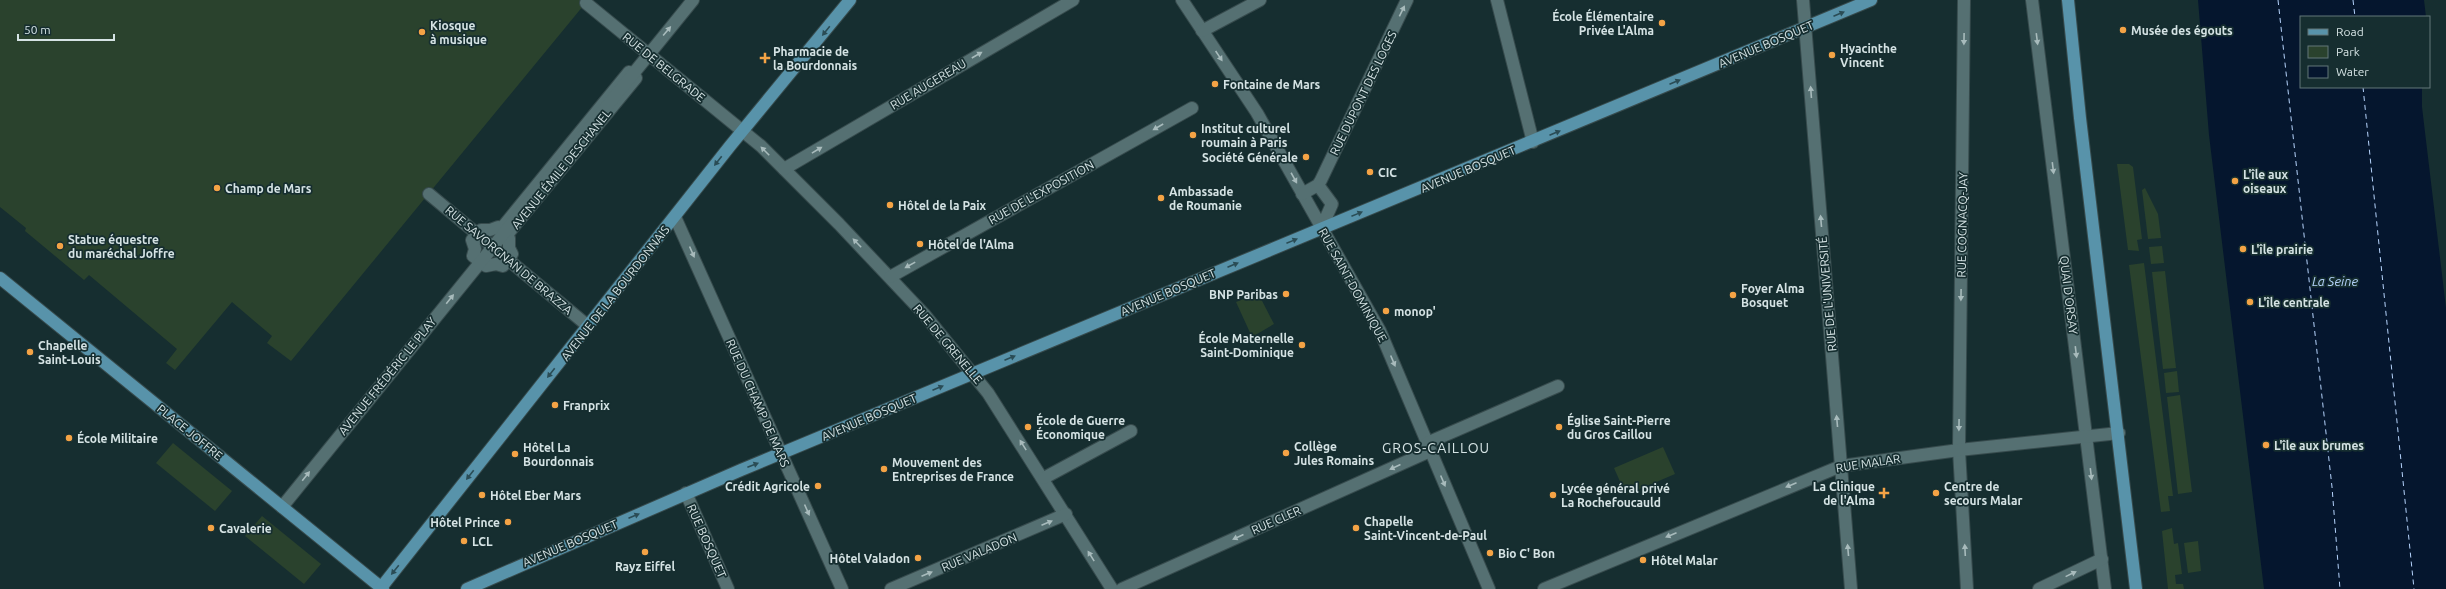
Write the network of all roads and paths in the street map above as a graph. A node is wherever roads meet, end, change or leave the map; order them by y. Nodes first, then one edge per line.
1 (693, 0) edge
2 (850, 0) edge
3 (1073, 0) edge
4 (1182, 0) edge
5 (1260, 0) edge
6 (1407, 0) edge
7 (1497, 0) edge
8 (1803, 0) edge
9 (1871, 0) edge
10 (1964, 0) edge
11 (2032, 0) edge
12 (2069, 0) edge
13 (586, 3) dead end
14 (1806, 27) junction
15 (1202, 31) junction
16 (648, 54) junction
17 (632, 74) junction
18 (1192, 108) dead end
19 (743, 131) junction
20 (1533, 142) junction
21 (784, 169) junction
22 (1318, 185) junction
23 (429, 194) dead end
24 (1302, 194) junction
25 (675, 217) junction
26 (1321, 229) junction
27 (477, 234) junction
28 (492, 246) junction
29 (508, 259) junction
30 (480, 261) junction
31 (890, 277) junction
32 (0, 278) edge
33 (588, 326) junction
34 (974, 373) junction
35 (1558, 386) dead end
36 (1131, 431) dead end
37 (2119, 433) junction
38 (2086, 436) junction
39 (1429, 447) junction
40 (1959, 450) junction
41 (781, 454) junction
42 (1841, 466) junction
43 (1044, 478) junction
44 (686, 493) junction
45 (282, 507) junction
46 (1066, 514) junction
47 (2102, 559) junction
48 (381, 588) edge
49 (467, 589) edge
50 (728, 589) edge
51 (842, 589) edge
52 (891, 589) edge
53 (1112, 589) edge
54 (1122, 589) edge
55 (1489, 589) edge
56 (1544, 589) edge
57 (1851, 589) edge
58 (1967, 589) edge
59 (2039, 589) edge
60 (2106, 589) edge
61 (2136, 589) edge

16 -> 1 street, AVENUE ÉMILE DESCHANEL
2 -> 19 main road, AVENUE DE LA BOURDONNAIS
21 -> 3 street, RUE AUGEREAU
4 - 15 street, RUE SAINT-DOMINIQUE
5 - 15 street
22 -> 6 street, RUE DUPONT DES LOGES
7 - 20 street
8 - 14 street, RUE DE L'UNIVERSITÉ
14 -> 9 main road, AVENUE BOSQUET
10 -> 40 street, RUE COGNACQ-JAY
11 -> 38 street, QUAI D'ORSAY
12 - 37 main road
13 - 16 street, RUE DE BELGRADE
20 -> 14 main road, AVENUE BOSQUET
42 -> 14 street, RUE DE L'UNIVERSITÉ
15 -> 24 street, RUE SAINT-DOMINIQUE
16 - 17 street, AVENUE ÉMILE DESCHANEL
16 - 19 street, RUE DE BELGRADE
17 - 27 street, AVENUE ÉMILE DESCHANEL
17 - 28 street, AVENUE ÉMILE DESCHANEL
17 - 29 street, AVENUE ÉMILE DESCHANEL
18 -> 31 street, RUE DE L'EXPOSITION
21 -> 19 street, RUE DE GRENELLE
19 -> 25 main road, AVENUE DE LA BOURDONNAIS
26 -> 20 main road, AVENUE BOSQUET
31 -> 21 street, RUE DE GRENELLE
22 - 24 street
22 - 26 street
23 - 27 street, RUE SAVORGNAN DE BRAZZA
24 - 26 street, RUE SAINT-DOMINIQUE
25 - 33 main road, AVENUE DE LA BOURDONNAIS
25 -> 41 street, RUE DU CHAMP DE MARS
34 -> 26 main road, AVENUE BOSQUET
26 -> 39 street, RUE SAINT-DOMINIQUE
27 - 28 street, RUE SAVORGNAN DE BRAZZA
27 - 30 street
28 - 29 street, RUE SAVORGNAN DE BRAZZA
28 - 30 street, AVENUE FRÉDÉRIC LE PLAY
29 - 30 street
29 - 33 street, RUE SAVORGNAN DE BRAZZA
45 -> 30 street, AVENUE FRÉDÉRIC LE PLAY
31 - 34 street, RUE DE GRENELLE
32 - 45 main road, PLACE JOFFRE
33 -> 48 main road, AVENUE DE LA BOURDONNAIS
41 -> 34 main road, AVENUE BOSQUET
43 -> 34 street, RUE DE GRENELLE
35 - 39 street, RUE CLER
36 - 43 street
37 - 38 street, RUE MALAR
37 - 61 main road
38 - 40 street, RUE MALAR
38 -> 47 street, QUAI D'ORSAY
39 -> 54 street, RUE CLER
39 -> 55 street, RUE SAINT-DOMINIQUE
40 - 42 street, RUE MALAR
58 -> 40 street, RUE COGNACQ-JAY
44 -> 41 main road, AVENUE BOSQUET
41 -> 51 street, RUE DU CHAMP DE MARS
42 -> 56 street, RUE MALAR
57 -> 42 street, RUE DE L'UNIVERSITÉ
43 - 46 street, RUE DE GRENELLE
49 -> 44 main road, AVENUE BOSQUET
44 - 50 street, RUE BOSQUET
45 - 48 main road, PLACE JOFFRE
52 -> 46 street, RUE VALADON
53 -> 46 street, RUE DE GRENELLE
59 -> 47 street
47 - 60 street, QUAI D'ORSAY

